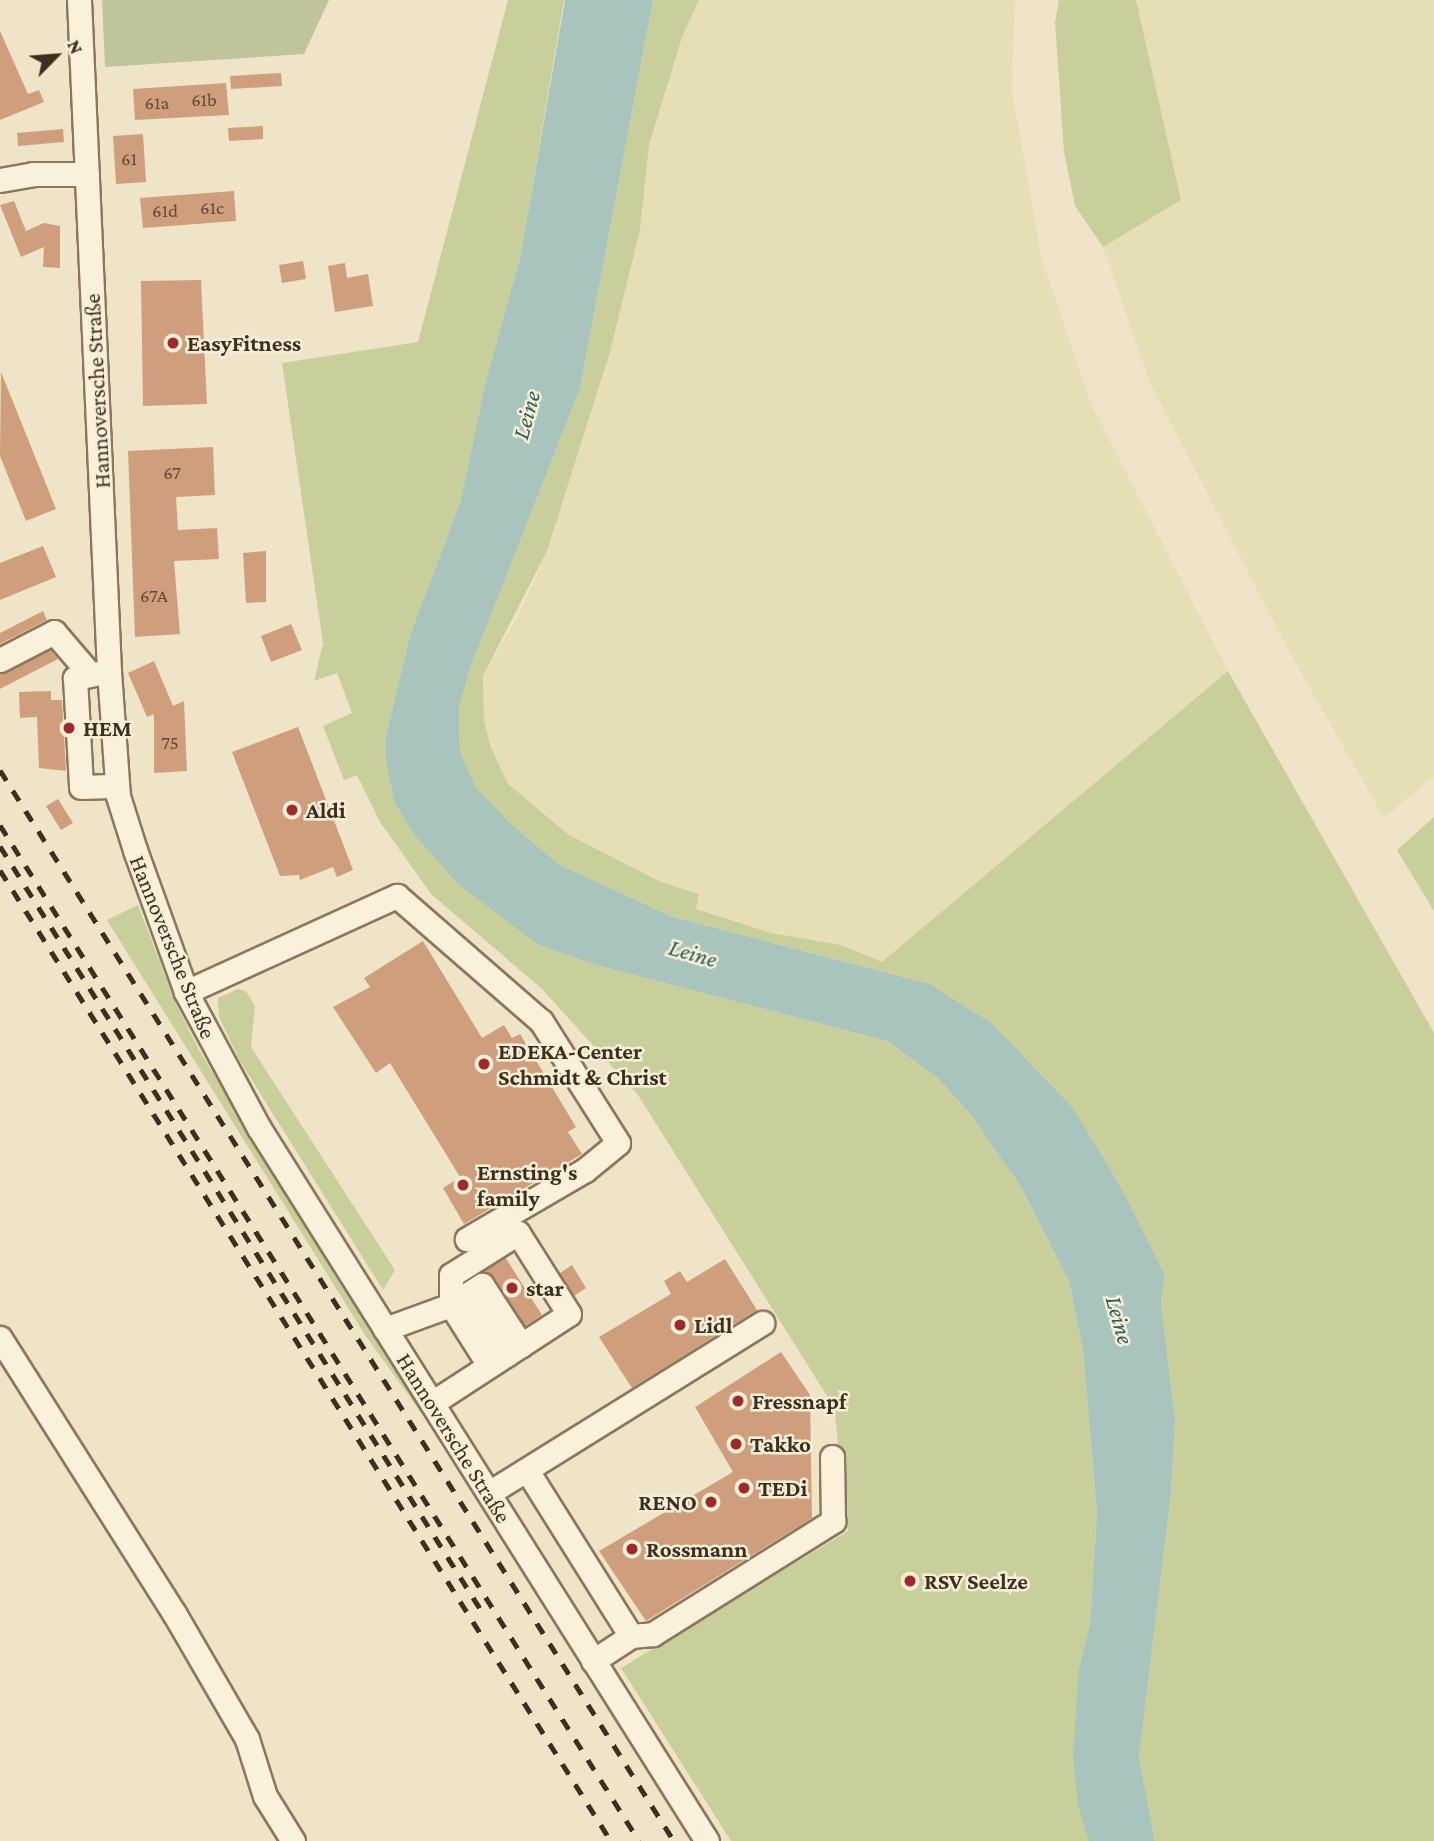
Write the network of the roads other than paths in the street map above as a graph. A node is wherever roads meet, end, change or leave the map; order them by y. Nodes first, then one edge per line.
1 (79, 0) edge
2 (88, 174) junction
3 (0, 180) edge
4 (0, 660) edge
5 (99, 672) junction
6 (117, 786) junction
7 (186, 992) junction
8 (467, 1240) dead end
9 (460, 1299) junction
10 (762, 1323) dead end
11 (386, 1329) junction
12 (0, 1338) edge
13 (506, 1355) junction
14 (432, 1403) junction
15 (832, 1457) dead end
16 (528, 1472) junction
17 (489, 1493) junction
18 (631, 1636) junction
19 (593, 1661) junction
20 (293, 1841) edge
21 (707, 1841) edge

1 - 2 street, Hannoversche Straße
2 - 3 street
2 - 5 street, Hannoversche Straße
4 - 5 street
5 - 6 street, Hannoversche Straße
5 - 6 street
6 - 7 street, Hannoversche Straße
7 - 8 street
7 - 11 street, Hannoversche Straße
9 - 11 street
9 - 13 street
9 - 13 street
9 - 13 street
10 - 16 street
11 - 14 street, Hannoversche Straße
12 - 20 street
13 - 14 street
14 - 17 street, Hannoversche Straße
15 - 18 street
16 - 17 street
16 - 18 street
17 - 19 street, Hannoversche Straße
18 - 19 street
19 - 21 street, Hannoversche Straße

